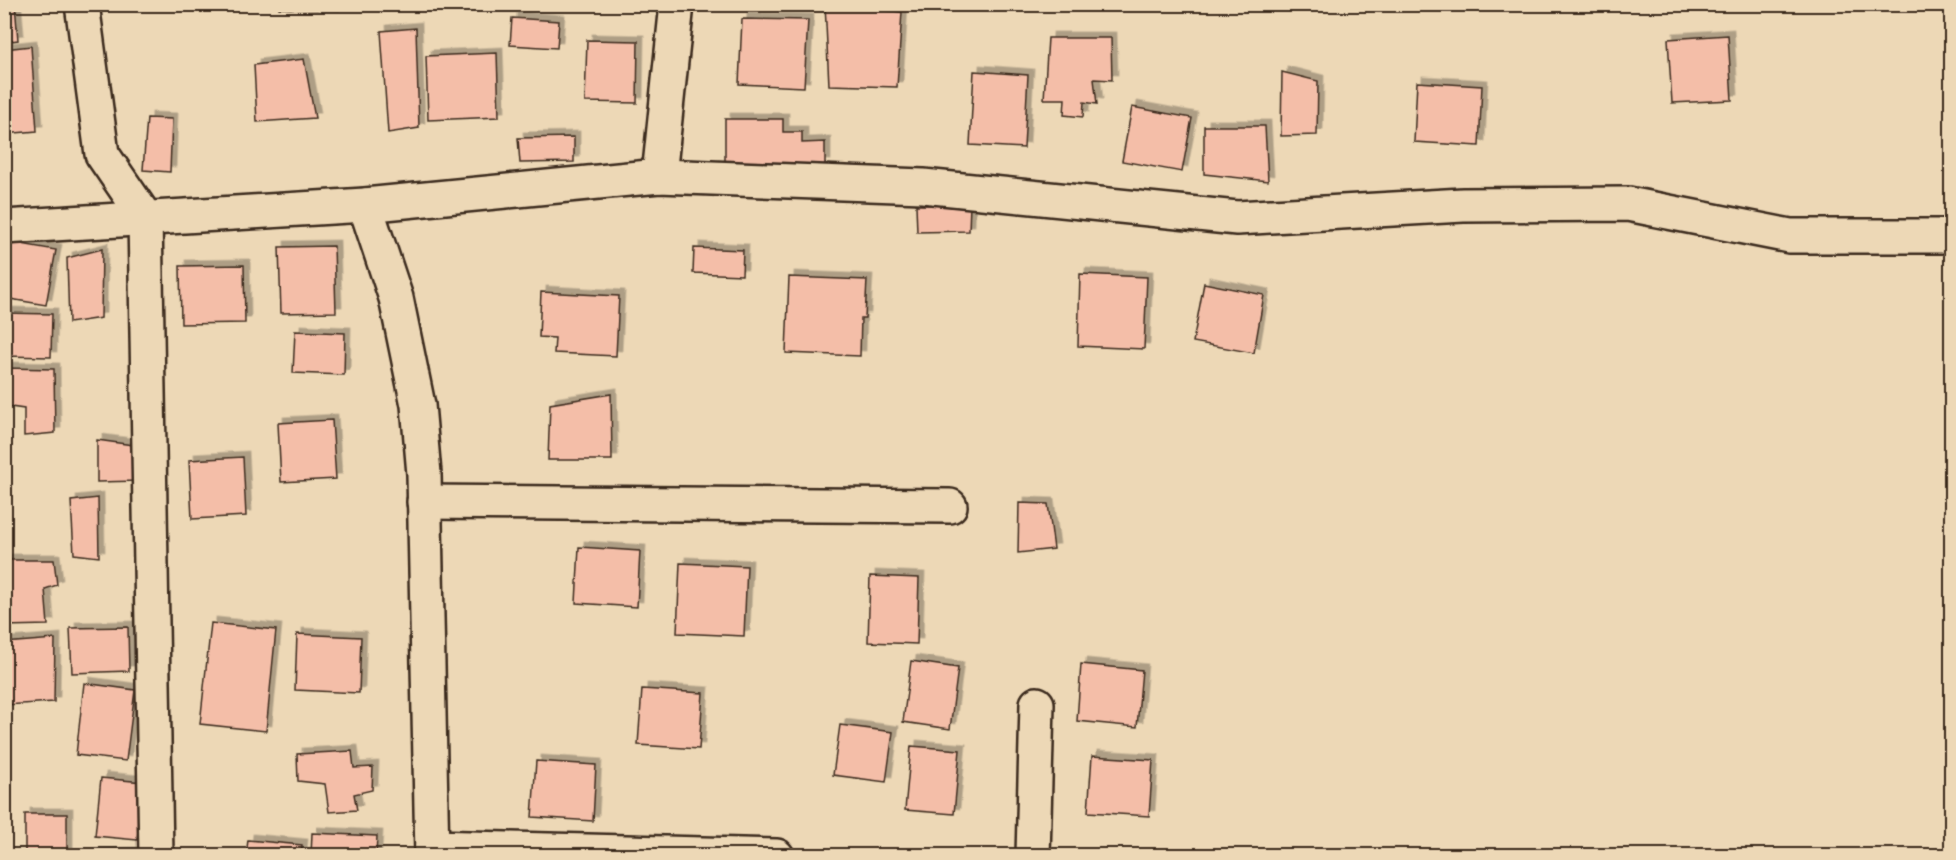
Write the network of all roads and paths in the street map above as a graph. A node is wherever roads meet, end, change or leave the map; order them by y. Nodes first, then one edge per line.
1 (82, 4) edge
2 (677, 4) edge
3 (659, 176) junction
4 (365, 205) junction
5 (145, 217) junction
6 (4, 227) edge
7 (1952, 236) edge
8 (424, 502) junction
9 (950, 506) dead end
10 (1037, 704) dead end
11 (432, 851) edge
12 (156, 855) edge
13 (777, 855) edge
14 (1033, 855) edge

1 - 5 street
2 - 3 street
3 - 4 street
3 - 7 street
4 - 5 street
4 - 8 street
5 - 6 street
5 - 12 street
8 - 9 street
8 - 11 street
10 - 14 street
11 - 13 street

